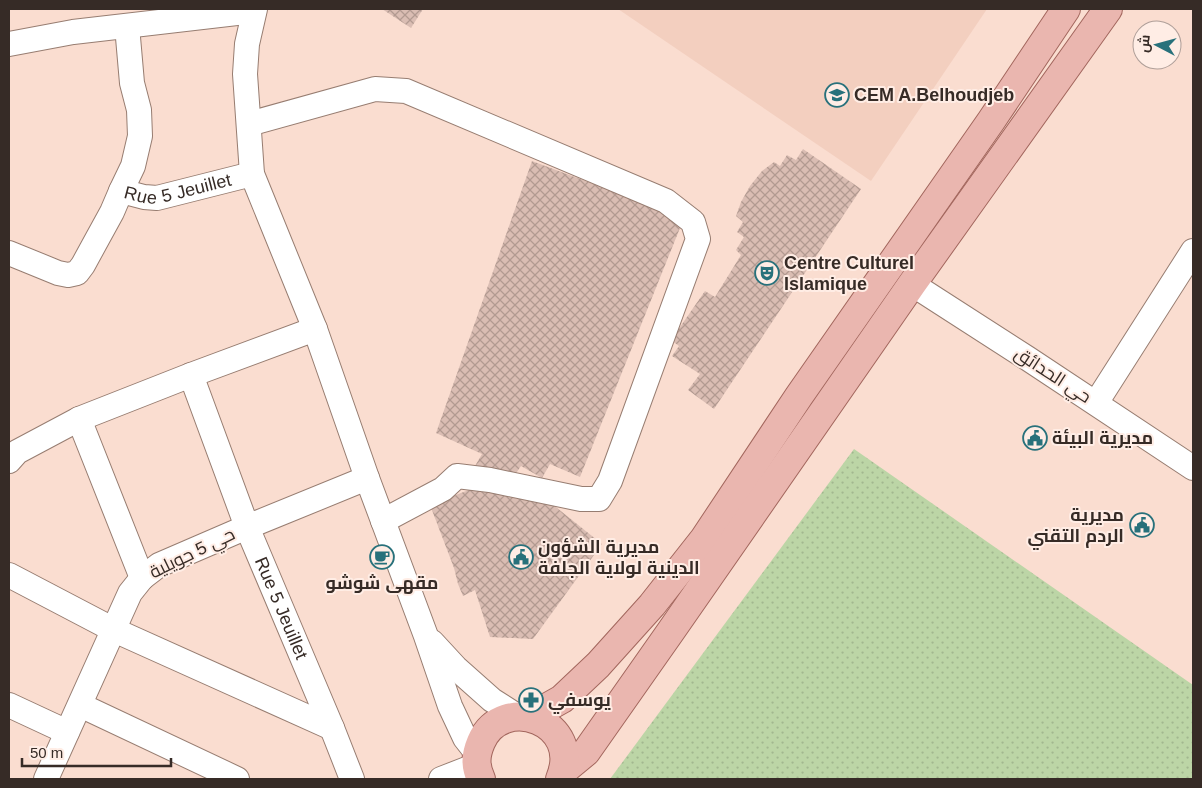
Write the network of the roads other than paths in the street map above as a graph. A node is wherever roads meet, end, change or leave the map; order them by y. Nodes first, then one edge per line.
1 (1066, 9) edge
2 (1108, 9) edge
3 (254, 10) edge
4 (127, 26) junction
5 (9, 44) edge
6 (249, 124) junction
7 (252, 174) junction
8 (121, 190) junction
9 (1193, 251) edge
10 (9, 253) edge
11 (912, 284) junction
12 (315, 329) junction
13 (191, 375) junction
14 (1096, 403) junction
15 (79, 419) junction
16 (9, 461) edge
17 (1193, 468) edge
18 (367, 478) junction
19 (383, 521) junction
20 (247, 527) junction
21 (9, 575) edge
22 (142, 578) junction
23 (114, 630) junction
24 (426, 636) junction
25 (9, 705) edge
26 (80, 705) junction
27 (523, 717) junction
28 (332, 728) junction
29 (68, 732) junction
30 (478, 765) edge
31 (199, 772) edge
32 (562, 775) edge
33 (46, 779) edge
34 (237, 779) edge
35 (352, 779) edge
36 (441, 779) edge

1 - 27 main road
2 - 11 main road
3 - 4 street
3 - 6 street
4 - 5 street
4 - 8 street, Rue 5 Jeuillet
6 - 7 street
6 - 19 street
7 - 8 street, Rue 5 Jeuillet
7 - 12 street
8 - 10 street
9 - 14 street
11 - 14 street, حي الحدائق
11 - 32 main road
12 - 13 street
12 - 18 street
13 - 15 street
13 - 20 street, Rue 5 Jeuillet
14 - 17 street, حي الحدائق
15 - 16 street
15 - 22 street
18 - 19 street
18 - 20 street, حي 5 جويلية
19 - 24 street
20 - 22 street, حي 5 جويلية
20 - 28 street, Rue 5 Jeuillet
21 - 23 street
22 - 23 street, حي 5 جويلية
23 - 26 street, حي 5 جويلية
23 - 28 street
24 - 27 street
24 - 30 street
25 - 29 street
26 - 29 street, حي 5 جويلية
26 - 31 street
27 - 30 main road
27 - 32 main road
28 - 35 street, Rue 5 Jeuillet
29 - 33 street, حي 5 جويلية
30 - 36 street
31 - 34 street

